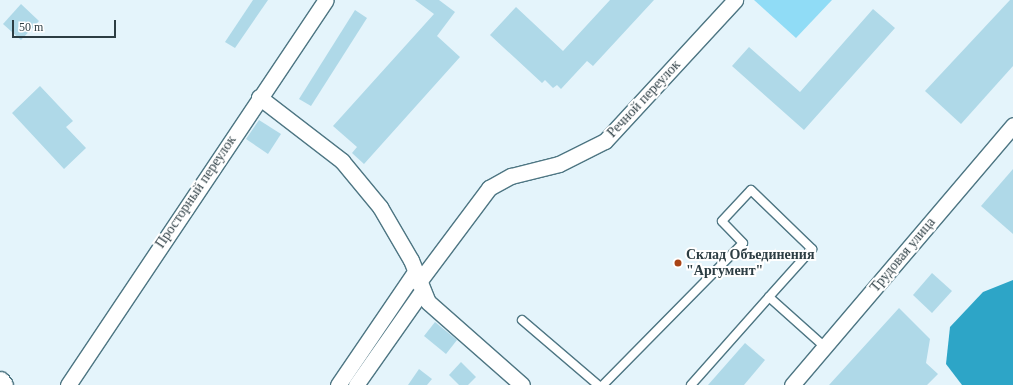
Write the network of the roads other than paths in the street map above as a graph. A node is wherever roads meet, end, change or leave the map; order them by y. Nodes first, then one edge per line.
1 (326, 0) edge
2 (735, 0) edge
3 (259, 97) junction
4 (1013, 125) edge
5 (418, 282) junction
6 (769, 297) junction
7 (522, 320) dead end
8 (825, 347) junction
9 (0, 381) edge
10 (3, 385) edge
11 (68, 385) edge
12 (338, 385) edge
13 (356, 385) edge
14 (522, 385) edge
15 (598, 385) edge
16 (603, 385) edge
17 (691, 385) edge
18 (792, 385) edge

1 - 3 street, Просторный переулок
2 - 5 street, Речной переулок
3 - 5 street
3 - 11 street, Просторный переулок
4 - 8 street, Трудовая улица
5 - 12 street
5 - 13 street
5 - 14 street
6 - 8 lane
6 - 16 lane
6 - 17 lane
7 - 15 lane
8 - 18 street, Трудовая улица
9 - 10 street

